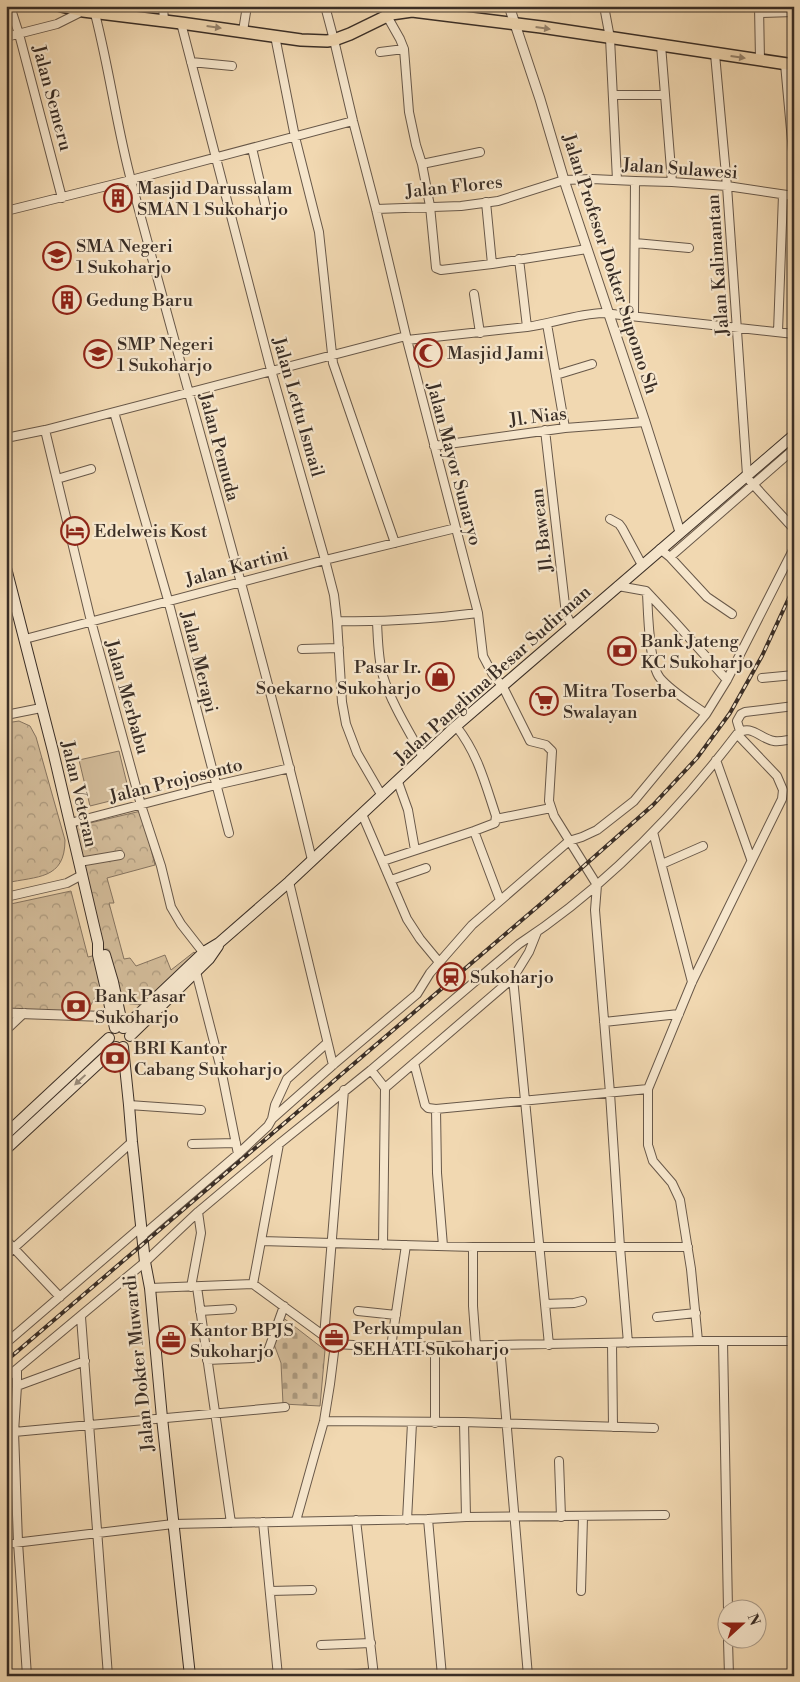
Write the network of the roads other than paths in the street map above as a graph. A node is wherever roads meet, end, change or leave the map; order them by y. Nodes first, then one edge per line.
1 (10, 6) edge
2 (61, 6) edge
3 (163, 6) edge
4 (247, 6) edge
5 (325, 6) edge
6 (509, 6) edge
7 (604, 6) edge
8 (428, 9) edge
9 (90, 10) edge
10 (759, 10) edge
11 (794, 12) edge
12 (387, 16) junction
13 (164, 21) junction
14 (181, 23) junction
15 (515, 24) junction
16 (242, 31) junction
17 (19, 34) junction
18 (275, 36) junction
19 (6, 38) edge
20 (610, 38) junction
21 (334, 40) junction
22 (661, 45) junction
23 (404, 49) junction
24 (380, 52) dead end
25 (715, 54) junction
26 (760, 60) junction
27 (191, 62) junction
28 (790, 65) edge
29 (232, 66) dead end
30 (613, 95) junction
31 (664, 95) junction
32 (353, 122) junction
33 (295, 136) junction
34 (252, 148) junction
35 (480, 152) dead end
36 (216, 157) junction
37 (794, 163) edge
38 (422, 164) junction
39 (131, 180) junction
40 (564, 180) junction
41 (617, 180) junction
42 (635, 182) junction
43 (672, 182) junction
44 (727, 186) junction
45 (783, 195) junction
46 (794, 196) edge
47 (62, 198) junction
48 (486, 202) junction
49 (265, 204) dead end
50 (430, 206) junction
51 (376, 209) junction
52 (6, 211) edge
53 (635, 243) junction
54 (689, 248) dead end
55 (579, 250) junction
56 (520, 259) junction
57 (492, 264) junction
58 (474, 294) dead end
59 (608, 313) junction
60 (634, 315) junction
61 (547, 324) junction
62 (737, 326) junction
63 (527, 327) junction
64 (778, 332) junction
65 (480, 333) junction
66 (794, 334) edge
67 (406, 338) junction
68 (332, 354) junction
69 (592, 364) dead end
70 (272, 370) junction
71 (556, 375) junction
72 (189, 392) junction
73 (114, 412) junction
74 (645, 422) junction
75 (565, 428) junction
76 (45, 430) junction
77 (545, 430) junction
78 (794, 435) edge
79 (6, 438) edge
80 (434, 446) junction
81 (794, 449) edge
82 (91, 469) dead end
83 (748, 478) junction
84 (57, 479) junction
85 (610, 519) dead end
86 (456, 528) junction
87 (794, 529) edge
88 (680, 532) junction
89 (395, 543) junction
90 (794, 548) edge
91 (660, 549) junction
92 (670, 558) junction
93 (325, 560) junction
94 (642, 565) junction
95 (6, 568) edge
96 (241, 582) junction
97 (618, 586) junction
98 (644, 592) junction
99 (168, 600) junction
100 (478, 613) junction
101 (732, 614) dead end
102 (91, 621) junction
103 (337, 621) junction
104 (377, 622) junction
105 (572, 626) junction
106 (25, 639) junction
107 (339, 648) junction
108 (302, 649) dead end
109 (794, 675) edge
110 (762, 678) dead end
111 (727, 680) junction
112 (503, 687) junction
113 (794, 706) edge
114 (42, 708) junction
115 (706, 714) junction
116 (6, 715) edge
117 (456, 726) junction
118 (738, 732) junction
119 (794, 739) edge
120 (423, 757) junction
121 (716, 760) junction
122 (290, 768) junction
123 (398, 782) junction
124 (216, 785) junction
125 (382, 796) junction
126 (141, 805) junction
127 (551, 808) junction
128 (362, 814) junction
129 (496, 819) junction
130 (70, 824) junction
131 (474, 831) junction
132 (653, 832) junction
133 (229, 833) dead end
134 (568, 841) junction
135 (703, 846) dead end
136 (415, 850) junction
137 (120, 855) dead end
138 (751, 859) junction
139 (312, 860) junction
140 (383, 861) junction
141 (78, 862) junction
142 (662, 864) junction
143 (426, 868) dead end
144 (83, 879) junction
145 (391, 880) junction
146 (289, 882) junction
147 (597, 885) junction
148 (6, 897) edge
149 (500, 900) junction
150 (537, 932) junction
151 (519, 944) junction
152 (529, 952) junction
153 (206, 956) junction
154 (439, 962) junction
155 (194, 967) junction
156 (513, 978) junction
157 (692, 982) junction
158 (6, 1013) edge
159 (24, 1013) junction
160 (678, 1014) junction
161 (604, 1022) junction
162 (121, 1026) junction
163 (6, 1030) edge
164 (109, 1038) junction
165 (327, 1043) junction
166 (120, 1047) junction
167 (414, 1063) junction
168 (333, 1065) junction
169 (371, 1070) junction
170 (385, 1088) junction
171 (648, 1089) junction
172 (344, 1090) junction
173 (610, 1093) junction
174 (525, 1101) junction
175 (130, 1105) junction
176 (436, 1109) junction
177 (201, 1110) dead end
178 (272, 1120) junction
179 (6, 1134) edge
180 (132, 1142) junction
181 (236, 1143) junction
182 (192, 1144) dead end
183 (279, 1144) junction
184 (6, 1149) edge
185 (238, 1154) junction
186 (198, 1212) junction
187 (141, 1232) junction
188 (6, 1240) edge
189 (261, 1241) junction
190 (331, 1243) junction
191 (383, 1245) junction
192 (406, 1245) junction
193 (443, 1246) junction
194 (540, 1246) junction
195 (473, 1247) junction
196 (620, 1247) junction
197 (688, 1247) junction
198 (14, 1249) junction
199 (6, 1255) edge
200 (145, 1262) junction
201 (252, 1284) junction
202 (194, 1287) junction
203 (150, 1288) junction
204 (60, 1297) junction
205 (582, 1301) dead end
206 (545, 1304) junction
207 (284, 1306) junction
208 (232, 1309) dead end
209 (200, 1311) junction
210 (358, 1311) dead end
211 (696, 1313) junction
212 (396, 1315) junction
213 (82, 1316) junction
214 (657, 1317) dead end
215 (324, 1337) junction
216 (698, 1341) junction
217 (723, 1341) junction
218 (794, 1341) edge
219 (6, 1343) edge
220 (612, 1343) junction
221 (628, 1343) junction
222 (335, 1344) junction
223 (549, 1345) junction
224 (476, 1346) junction
225 (500, 1346) junction
226 (391, 1347) junction
227 (435, 1347) junction
228 (207, 1360) junction
229 (85, 1361) junction
230 (17, 1371) junction
231 (6, 1378) edge
232 (18, 1386) junction
233 (285, 1407) dead end
234 (215, 1413) junction
235 (162, 1418) junction
236 (324, 1421) junction
237 (412, 1422) junction
238 (464, 1422) junction
239 (435, 1423) junction
240 (506, 1424) junction
241 (90, 1425) junction
242 (614, 1427) junction
243 (654, 1428) dead end
244 (14, 1432) junction
245 (6, 1436) edge
246 (559, 1461) dead end
247 (665, 1515) dead end
248 (466, 1517) junction
249 (561, 1517) junction
250 (583, 1517) junction
251 (514, 1518) junction
252 (428, 1519) junction
253 (356, 1520) junction
254 (407, 1520) junction
255 (263, 1522) junction
256 (296, 1522) junction
257 (231, 1523) junction
258 (173, 1524) junction
259 (97, 1533) junction
260 (18, 1542) junction
261 (6, 1544) edge
262 (312, 1590) dead end
263 (270, 1591) junction
264 (582, 1591) dead end
265 (728, 1600) edge
266 (371, 1643) junction
267 (321, 1645) dead end
268 (728, 1650) edge
269 (374, 1674) edge
270 (27, 1676) edge
271 (108, 1676) edge
272 (190, 1676) edge
273 (278, 1676) edge
274 (327, 1676) edge
275 (442, 1676) edge
276 (528, 1676) edge
277 (729, 1676) edge

1 - 17 street, Jalan Semeru
2 - 9 main road
3 - 13 street
4 - 16 street
5 - 21 street, Jalan Mayor Sunaryo
6 - 15 street, Jalan Profesor Dokter Supomo Sh
7 - 20 street
8 - 12 main road
8 - 15 main road
9 - 13 main road
9 - 17 street
9 - 39 street, Jalan Pemuda
10 - 11 street
10 - 26 street
12 - 21 main road
12 - 23 street
13 - 14 main road
14 -> 16 main road
14 - 27 street, Jalan Lettu Ismail
15 -> 20 main road
15 - 40 street, Jalan Profesor Dokter Supomo Sh
16 - 18 main road
17 - 19 street
17 - 47 street, Jalan Semeru
18 - 21 main road
18 - 33 street
20 - 22 main road
20 - 30 street
21 - 32 street, Jalan Mayor Sunaryo
22 - 25 main road
22 - 31 street
23 - 24 street
23 - 38 street
25 -> 26 main road
25 - 44 street, Jalan Kalimantan
26 - 28 main road
27 - 29 street
27 - 36 street, Jalan Lettu Ismail
28 - 37 street
30 - 31 street
30 - 41 street
31 - 43 street
32 - 33 street
32 - 51 street, Jalan Mayor Sunaryo
33 - 34 street
33 - 68 street
34 - 36 street
34 - 49 street
35 - 38 street
36 - 39 street
36 - 70 street, Jalan Lettu Ismail
38 - 50 street
39 - 47 street
39 - 72 street, Jalan Pemuda
40 - 41 street, Jalan Sulawesi
40 - 48 street, Jalan Flores
40 - 55 street, Jalan Profesor Dokter Supomo Sh
41 - 42 street, Jalan Sulawesi
42 - 43 street, Jalan Sulawesi
42 - 53 street
43 - 44 street, Jalan Sulawesi
44 - 45 street, Jalan Sulawesi
44 - 62 street, Jalan Kalimantan
45 - 46 street, Jalan Sulawesi
45 - 64 street
47 - 52 street
48 - 50 street, Jalan Flores
48 - 57 street
50 - 51 street, Jalan Flores
50 - 57 street
51 - 67 street, Jalan Mayor Sunaryo
53 - 54 street
53 - 60 street
55 - 56 street
55 - 59 street, Jalan Profesor Dokter Supomo Sh
56 - 57 street
56 - 63 street
58 - 65 street
59 - 60 street
59 - 61 street
59 - 74 street, Jalan Profesor Dokter Supomo Sh
60 - 62 street
61 - 63 street
61 - 71 street
62 - 64 street
62 - 83 street, Jalan Kalimantan
63 - 65 street
64 - 66 street
65 - 67 street
67 - 68 street
67 - 80 street, Jalan Mayor Sunaryo
68 - 70 street
68 - 89 street
69 - 71 street
70 - 72 street
70 - 93 street, Jalan Lettu Ismail
71 - 75 street
72 - 73 street
72 - 96 street, Jalan Pemuda
73 - 76 street
73 - 99 street, Jalan Merapi
74 - 75 street, Jl. Nias
74 - 88 street, Jalan Profesor Dokter Supomo Sh
75 - 77 street, Jl. Nias
76 - 79 street
76 - 84 street, Jalan Merbabu
77 - 80 street, Jl. Nias
77 - 105 street, Jl. Bawean
78 - 83 main road, Jalan Panglima Besar Sudirman
80 - 86 street, Jalan Mayor Sunaryo
81 - 83 street
82 - 84 street
83 - 87 street
83 - 88 main road, Jalan Panglima Besar Sudirman
83 - 92 street
84 - 102 street, Jalan Merbabu
85 - 94 street
86 - 89 street, Jalan Kartini
86 - 100 street, Jalan Mayor Sunaryo
88 - 91 main road, Jalan Panglima Besar Sudirman
89 - 93 street, Jalan Kartini
90 - 111 street
91 - 92 street
91 - 94 main road, Jalan Panglima Besar Sudirman
92 - 101 street
93 - 96 street, Jalan Kartini
93 - 103 street, Jalan Lettu Ismail
94 - 97 main road, Jalan Panglima Besar Sudirman
95 - 106 main road, Jalan Veteran
96 - 99 street, Jalan Kartini
96 - 122 street, Jalan Pemuda
97 - 98 street
97 - 105 main road, Jalan Panglima Besar Sudirman
98 - 111 street
98 - 115 street
99 - 102 street, Jalan Kartini
99 - 124 street, Jalan Merapi
100 - 104 street
100 - 112 street, Jalan Mayor Sunaryo
102 - 106 street, Jalan Kartini
102 - 126 street, Jalan Merbabu
103 - 104 street
103 - 107 street, Jalan Lettu Ismail
104 - 120 street
105 - 112 main road, Jalan Panglima Besar Sudirman
106 - 114 main road, Jalan Veteran
107 - 108 street
107 - 125 street, Jalan Lettu Ismail
109 - 110 street
111 - 115 street
112 - 117 main road, Jalan Panglima Besar Sudirman
112 - 127 street, Jalan Mayor Sunaryo
113 - 118 street
114 - 116 street
114 - 130 main road, Jalan Veteran
115 - 134 street
117 - 120 main road, Jalan Panglima Besar Sudirman
117 - 129 street
118 - 119 street
118 - 121 street
118 - 138 street
120 - 123 main road, Jalan Panglima Besar Sudirman
121 - 132 street
121 - 138 street
122 - 124 street, Jalan Projosonto
122 - 139 street, Jalan Pemuda
123 - 125 main road, Jalan Panglima Besar Sudirman
123 - 136 street
124 - 126 street, Jalan Projosonto
124 - 133 street, Jalan Merapi
125 - 128 main road, Jalan Panglima Besar Sudirman
126 - 130 street, Jalan Projosonto
126 - 153 street, Jalan Merbabu
127 - 129 street
127 - 134 street
128 - 139 main road, Jalan Panglima Besar Sudirman
128 - 140 street
129 - 131 street
130 - 141 main road, Jalan Veteran
131 - 136 street
131 - 149 street
132 - 142 street
132 - 147 street
134 - 147 street
134 - 149 street
135 - 142 street
136 - 140 street
137 - 141 street
138 - 157 street
139 - 146 main road, Jalan Panglima Besar Sudirman
140 - 145 street
141 - 144 main road, Jalan Veteran
142 - 157 street
143 - 145 street
144 - 148 street
144 - 162 main road, Jalan Veteran
145 - 154 street
146 - 153 main road, Jalan Panglima Besar Sudirman
146 - 165 street
147 - 150 street
147 - 161 street
149 - 154 street
150 - 151 street
150 - 152 street
151 - 152 street
151 - 169 street
152 - 156 street
153 - 155 main road, Jalan Panglima Besar Sudirman
154 - 168 street
155 - 162 main road, Jalan Panglima Besar Sudirman
155 - 181 street
156 - 167 street
156 - 174 street
157 - 160 street
158 - 159 street
159 - 162 street
159 - 163 street
160 - 161 street
160 - 171 street
161 - 173 street
162 - 164 main road
162 - 166 main road
164 - 166 main road
164 - 179 main road
165 - 168 street
165 - 178 street
166 - 175 main road, Jalan Dokter Muwardi
166 -> 184 main road
167 - 170 street
167 - 176 street
168 - 178 street
169 - 170 street
169 - 172 street
170 - 191 street
171 - 173 street
171 - 197 street
172 - 183 street
172 - 190 street
173 - 174 street
173 - 196 street
174 - 176 street
174 - 194 street
175 - 177 street
175 - 180 main road, Jalan Dokter Muwardi
176 - 193 street
178 - 185 street
180 - 187 main road, Jalan Dokter Muwardi
180 - 198 street
181 - 182 street
181 - 185 street
183 - 186 street
183 - 189 street
185 - 187 street
186 - 200 street
186 - 202 street
187 - 200 main road, Jalan Dokter Muwardi
187 - 204 street
188 - 198 street
189 - 190 street
189 - 201 street
190 - 191 street
190 - 215 street
191 - 192 street
192 - 193 street
192 - 212 street
193 - 195 street
194 - 195 street
194 - 196 street
194 - 206 street
195 - 224 street
196 - 197 street
196 - 221 street
197 - 211 street
198 - 199 street
198 - 204 street
200 - 203 main road, Jalan Dokter Muwardi
200 - 213 street
201 - 202 street
201 - 207 street
202 - 203 street
202 - 209 street
203 - 235 main road, Jalan Dokter Muwardi
204 - 219 street
205 - 206 street
206 - 223 street
207 - 215 street
207 - 228 street
208 - 209 street
209 - 228 street
210 - 212 street
211 - 214 street
211 - 216 street
212 - 226 street
213 - 229 street
213 - 230 street
215 - 222 street
216 - 217 street
216 - 221 street
217 - 218 street
217 - 265 street
220 - 221 street
220 - 223 street
220 - 242 street
222 - 226 street
222 - 236 street
223 - 225 street
224 - 225 street
224 - 227 street
225 - 240 street
226 - 227 street
227 - 239 street
228 - 234 street
229 - 232 street
229 - 241 street
230 - 231 street
230 - 232 street
232 - 244 street
233 - 234 street
234 - 235 street
234 - 257 street
235 - 241 street
235 - 258 main road, Jalan Dokter Muwardi
236 - 237 street
236 - 256 street
237 - 239 street
237 - 254 street
238 - 239 street
238 - 240 street
238 - 248 street
240 - 242 street
240 - 251 street
241 - 244 street
241 - 259 street
242 - 243 street
244 - 245 street
244 - 260 street
246 - 249 street
247 - 250 street
248 - 251 street
248 - 252 street
249 - 250 street
249 - 251 street
250 - 264 street
251 - 276 street
252 - 254 street
252 - 275 street
253 - 254 street
253 - 256 street
253 - 266 street
255 - 256 street
255 - 257 street
255 - 263 street
257 - 258 street
258 - 259 street
258 - 272 main road, Jalan Dokter Muwardi
259 - 260 street
259 - 271 street
260 - 261 street
260 - 270 street
262 - 263 street
263 - 273 street
266 - 267 street
266 - 269 street
268 - 277 street
269 - 274 street

